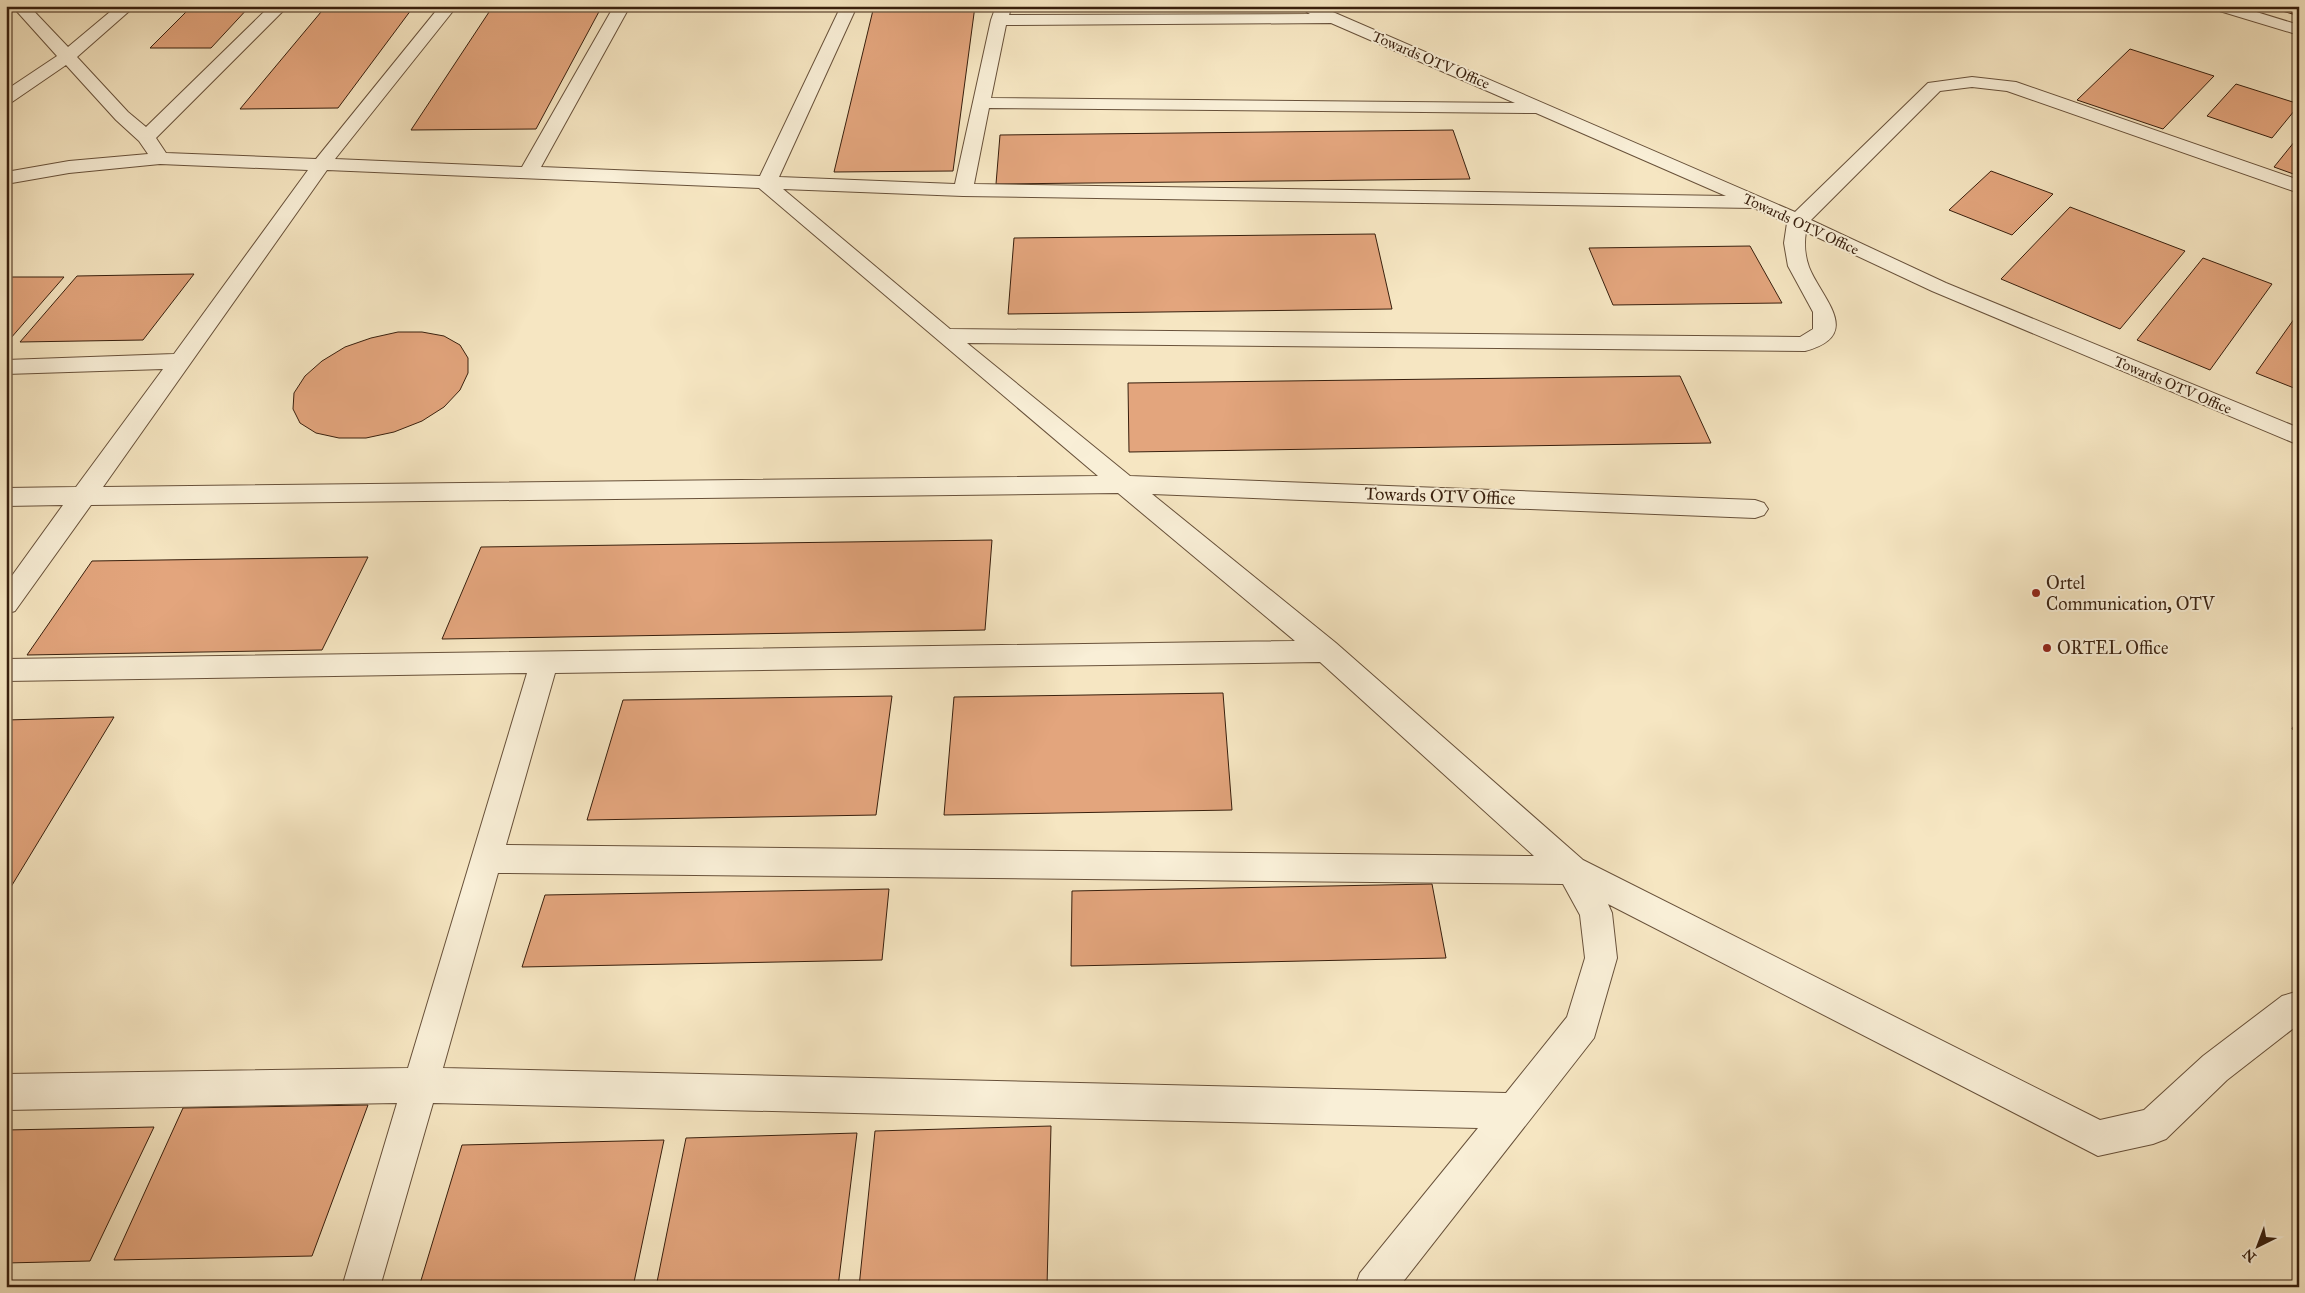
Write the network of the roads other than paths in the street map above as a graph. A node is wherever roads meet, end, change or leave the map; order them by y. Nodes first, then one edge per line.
1 (20, 6) edge
2 (126, 6) edge
3 (280, 6) edge
4 (449, 6) edge
5 (622, 6) edge
6 (849, 6) edge
7 (1305, 6) edge
8 (2219, 6) edge
9 (1002, 13) edge
10 (1335, 19) junction
11 (2299, 30) edge
12 (68, 56) junction
13 (6, 98) edge
14 (981, 103) junction
15 (1543, 109) junction
16 (146, 137) junction
17 (160, 158) junction
18 (321, 165) junction
19 (529, 172) junction
20 (6, 178) edge
21 (766, 184) junction
22 (2299, 187) edge
23 (963, 190) junction
24 (1757, 202) junction
25 (1797, 222) junction
26 (945, 336) junction
27 (180, 361) junction
28 (6, 368) edge
29 (2299, 437) edge
30 (1126, 484) junction
31 (84, 495) junction
32 (6, 498) edge
33 (1755, 509) dead end
34 (6, 604) edge
35 (1326, 651) junction
36 (544, 662) junction
37 (6, 670) edge
38 (486, 859) junction
39 (1572, 870) junction
40 (2299, 1007) edge
41 (420, 1085) junction
42 (6, 1092) edge
43 (1514, 1111) junction
44 (360, 1287) edge
45 (1374, 1287) edge

1 - 12 street
2 - 12 street
3 - 16 street
4 - 18 street
5 - 19 street
6 - 21 street
7 - 10 street, Towards OTV Office
8 - 11 street
9 - 10 street
9 - 14 street
10 - 15 street, Towards OTV Office
12 - 13 street
12 - 16 street
14 - 15 street
14 - 23 street
15 - 24 street, Towards OTV Office
16 - 17 street
17 - 18 street
17 - 20 street
18 - 19 street
18 - 27 street
19 - 21 street
21 - 23 street
21 - 26 street
22 - 25 street
23 - 24 street
24 - 25 street, Towards OTV Office
25 - 26 street
25 - 29 street, Towards OTV Office
26 - 30 street
27 - 28 street
27 - 31 street
30 - 31 street, Towards OTV Office
30 - 33 street, Towards OTV Office
30 - 35 street
31 - 32 street, Towards OTV Office
31 - 34 street
35 - 36 street
35 - 39 street
36 - 37 street
36 - 38 street
38 - 39 street
38 - 41 street
39 - 40 street
39 - 43 street
41 - 42 street
41 - 43 street
41 - 44 street
43 - 45 street

